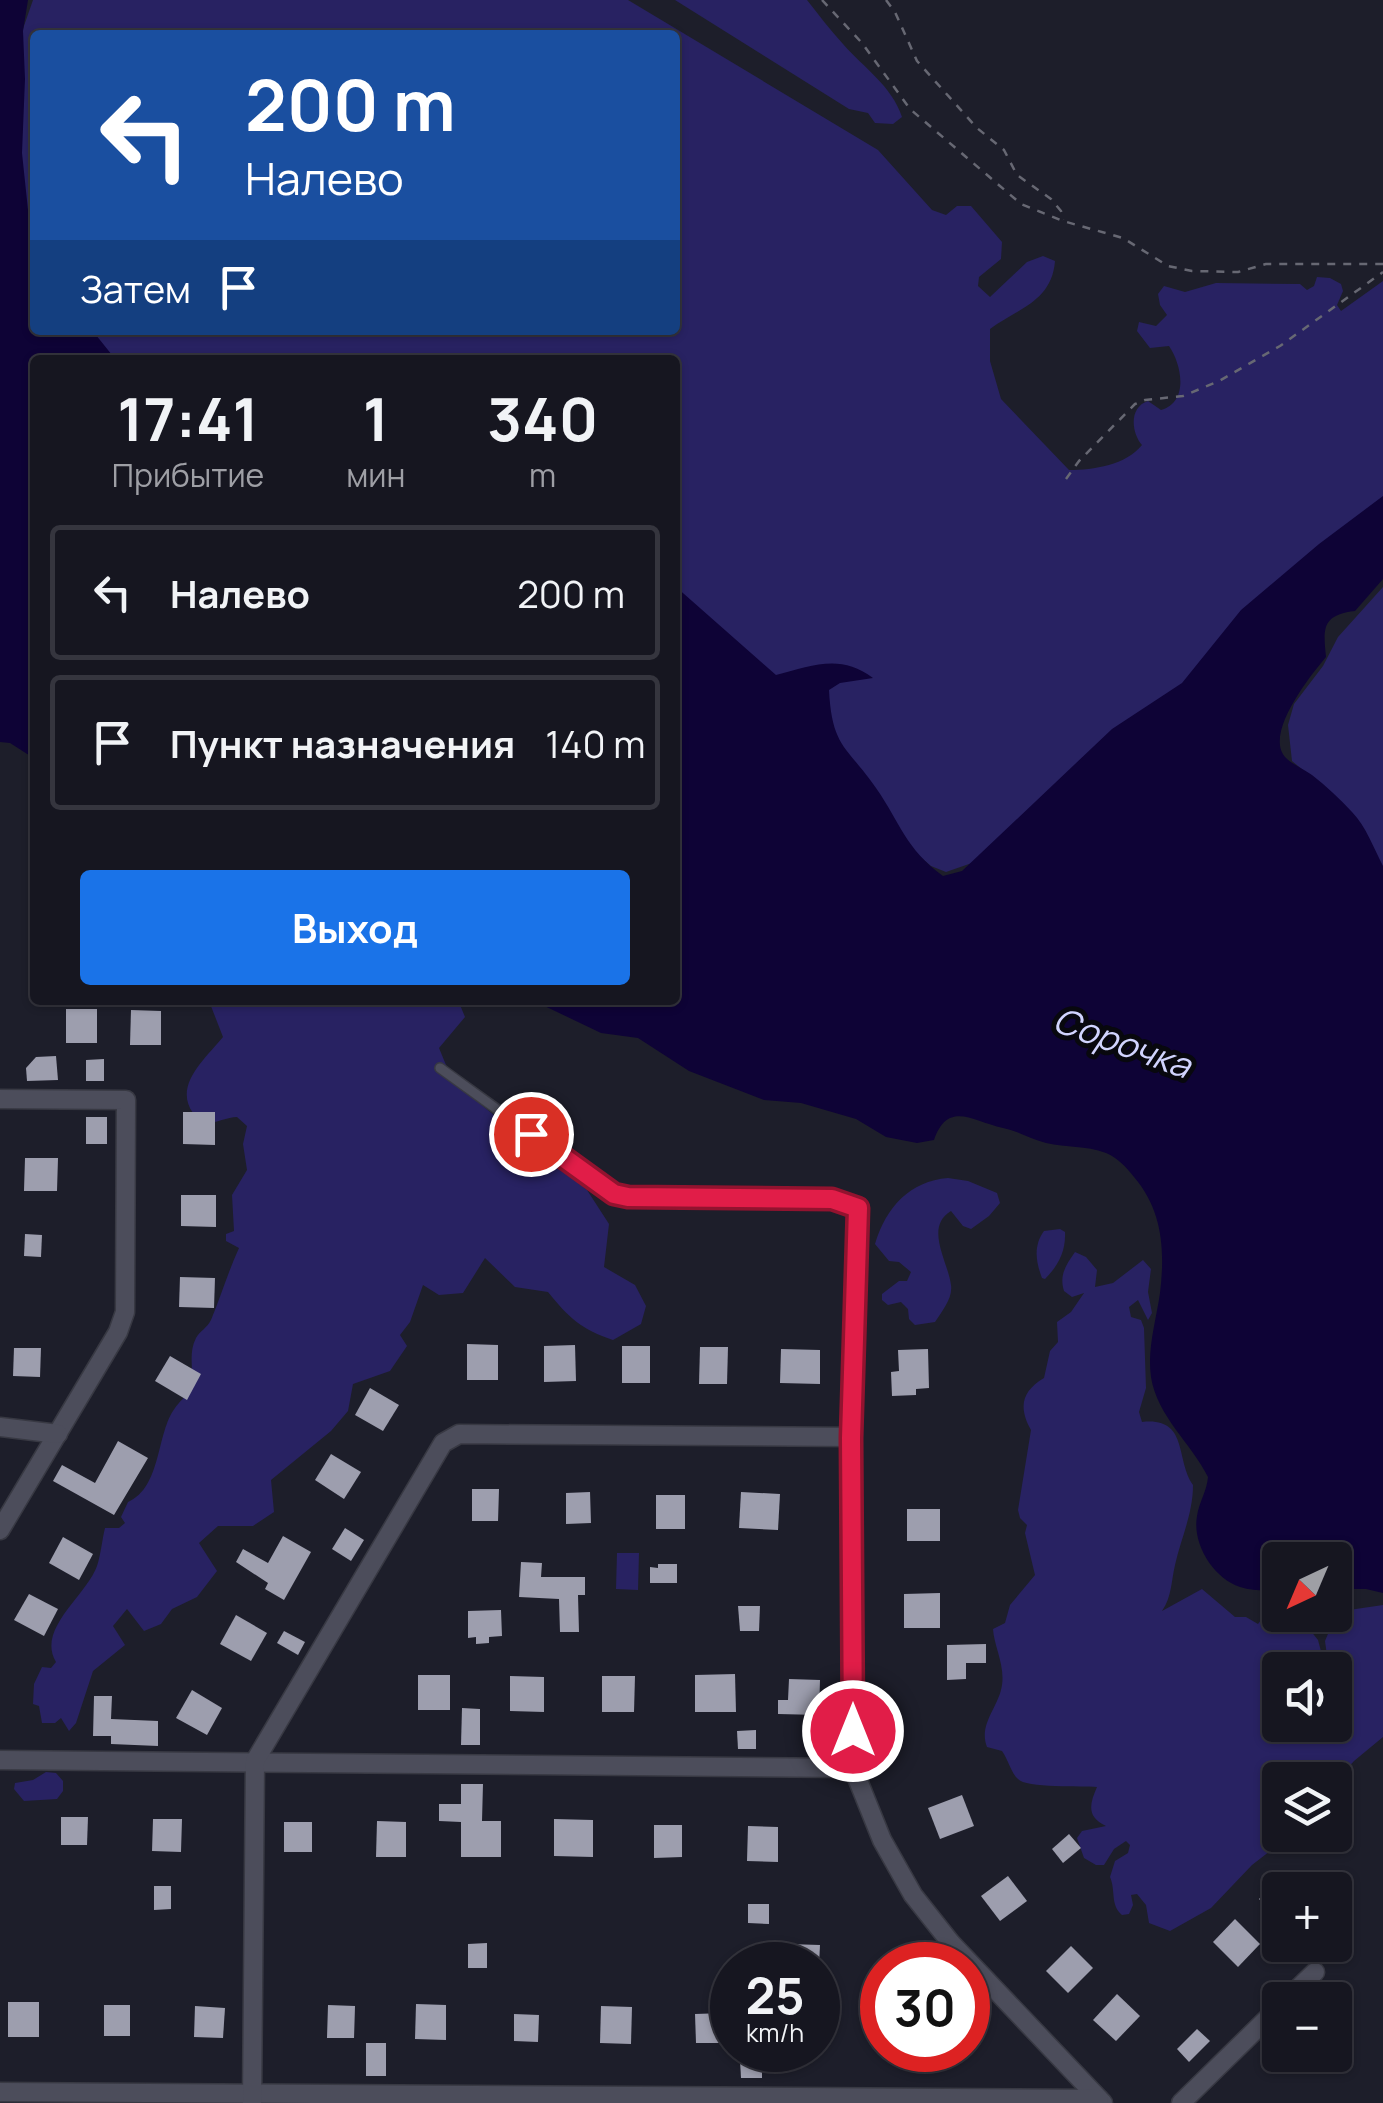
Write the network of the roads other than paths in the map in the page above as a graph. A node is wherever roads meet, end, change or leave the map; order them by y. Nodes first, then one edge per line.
1 (440, 1068) dead end
2 (0, 1099) edge
3 (858, 1208) joint
4 (0, 1427) edge
5 (58, 1434) junction
6 (851, 1438) junction
7 (0, 1530) edge
8 (0, 1760) edge
9 (255, 1762) junction
10 (853, 1768) junction
11 (1315, 1972) dead end
12 (1305, 1982) edge
13 (1262, 2024) edge
14 (0, 2092) edge
15 (252, 2098) edge
16 (1101, 2101) edge
17 (1181, 2103) edge

1 - 3 lane
2 - 5 street
3 - 6 street
4 - 5 street
5 - 7 street
6 - 9 street
6 - 10 street
8 - 9 street
9 - 10 street
9 - 15 street
10 - 16 street
11 - 12 street
13 - 17 street
14 - 15 street
15 - 16 street

